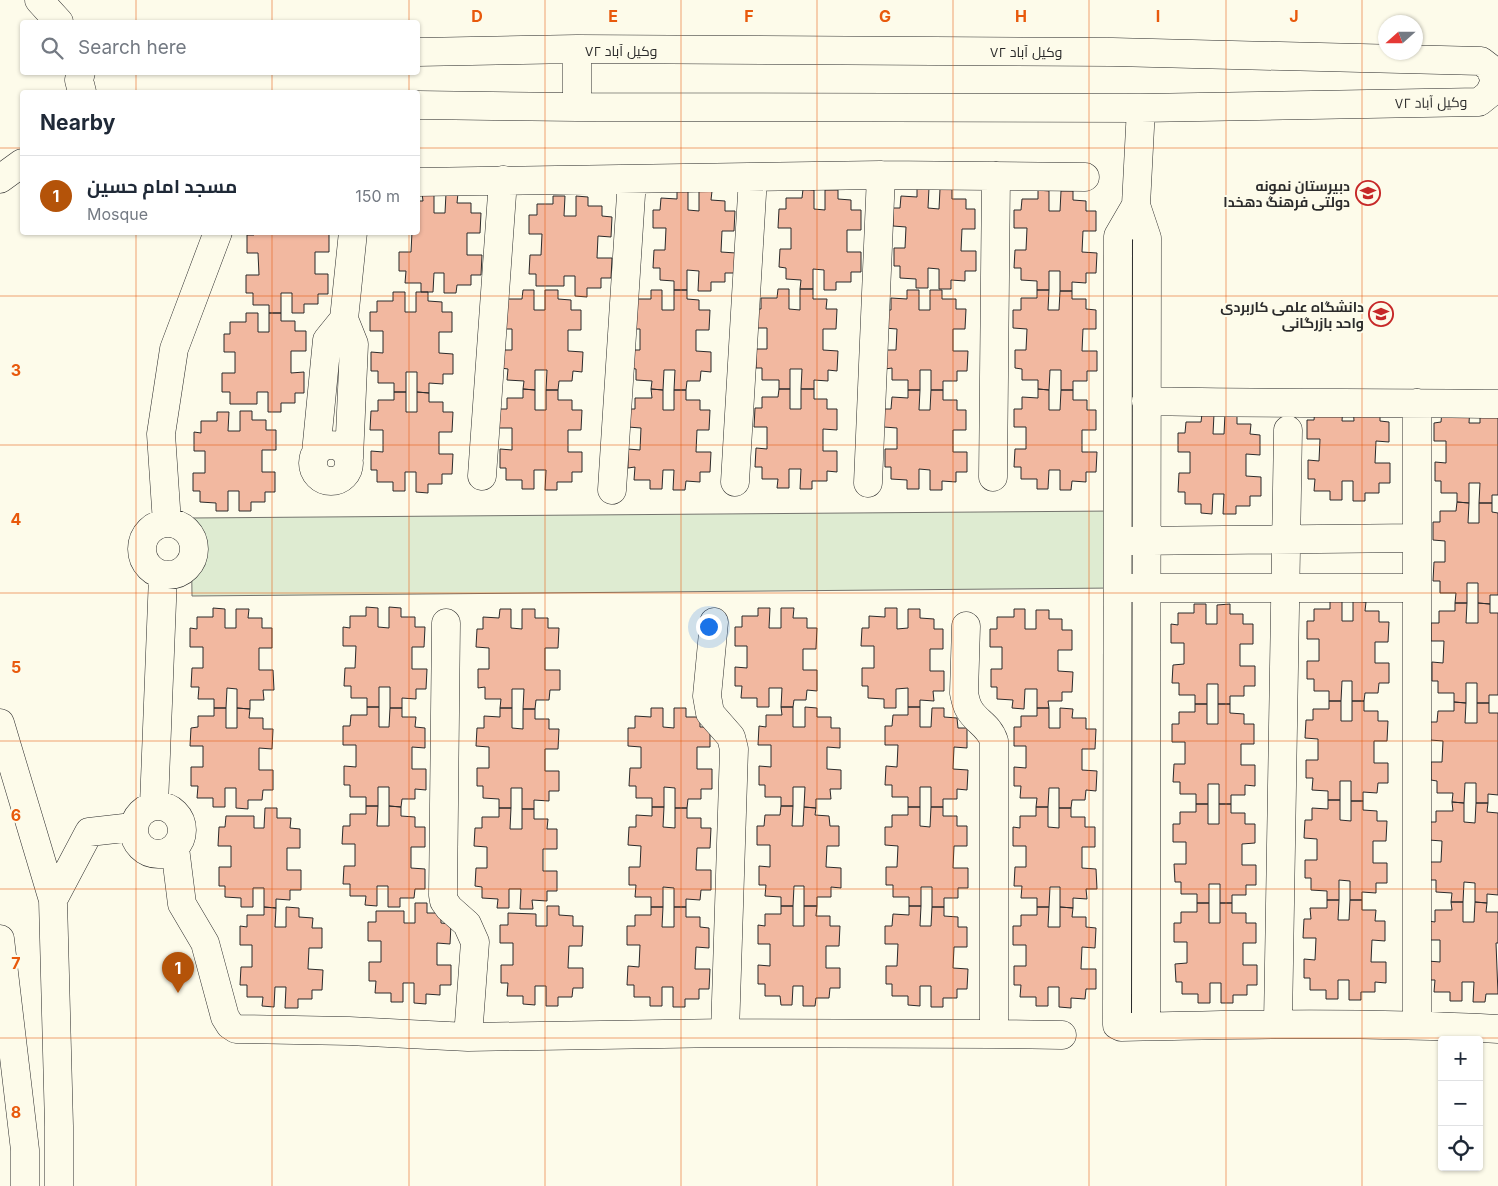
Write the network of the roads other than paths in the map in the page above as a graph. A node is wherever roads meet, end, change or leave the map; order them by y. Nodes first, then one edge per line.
1 (39, 0) edge
2 (58, 20) edge
3 (577, 50) junction
4 (420, 52) edge
5 (81, 75) edge
6 (82, 90) edge
7 (420, 105) edge
8 (577, 107) junction
9 (1141, 108) junction
10 (20, 163) edge
11 (881, 175) junction
12 (996, 176) junction
13 (752, 177) junction
14 (1085, 177) dead end
15 (0, 178) edge
16 (632, 179) junction
17 (503, 180) junction
18 (420, 182) edge
19 (1136, 205) junction
20 (217, 235) edge
21 (353, 235) edge
22 (344, 319) junction
23 (1146, 401) junction
24 (1417, 402) junction
25 (1498, 404) edge
26 (1288, 430) dead end
27 (482, 476) dead end
28 (993, 477) dead end
29 (735, 482) dead end
30 (868, 483) dead end
31 (612, 490) dead end
32 (166, 523) junction
33 (1417, 538) junction
34 (1286, 540) junction
35 (1116, 541) junction
36 (1146, 541) junction
37 (163, 576) junction
38 (1117, 588) junction
39 (1146, 588) junction
40 (1286, 588) junction
41 (1416, 588) junction
42 (714, 622) dead end
43 (446, 623) dead end
44 (966, 626) dead end
45 (0, 723) edge
46 (154, 806) junction
47 (133, 827) junction
48 (175, 848) junction
49 (53, 900) junction
50 (0, 939) edge
51 (1278, 1023) junction
52 (1417, 1025) junction
53 (1146, 1026) junction
54 (1498, 1029) edge
55 (725, 1033) junction
56 (994, 1034) junction
57 (1062, 1035) dead end
58 (468, 1037) junction
59 (25, 1186) edge
60 (59, 1186) edge

1 - 2 main road
3 - 4 main road, ۷۲ وکیل آباد
3 - 8 main road
3 - 9 main road, ۷۲ وکیل آباد
5 - 6 main road
7 - 8 main road, ۷۲ وکیل آباد
8 - 9 main road, ۷۲ وکیل آباد
9 - 19 main road
10 - 15 main road
11 - 12 main road
11 - 13 main road
11 - 30 main road
12 - 14 main road
12 - 28 main road
13 - 16 main road
13 - 29 main road
16 - 17 main road
16 - 31 main road
17 - 18 main road
17 - 27 main road
19 - 23 main road
19 - 35 main road
20 - 32 main road
21 - 22 main road
22 - 22 main road
23 - 24 main road
23 - 36 main road
24 - 25 main road
24 - 33 main road
26 - 34 main road
32 - 37 main road
32 - 37 main road
33 - 34 main road
33 - 41 main road
34 - 36 main road
34 - 40 main road
35 - 36 main road
35 - 38 main road
36 - 39 main road
37 - 46 main road
38 - 39 main road
38 - 53 main road
39 - 40 main road
39 - 53 main road
40 - 41 main road
40 - 51 main road
41 - 52 main road
42 - 55 main road
43 - 58 main road
44 - 56 main road
45 - 49 main road
46 - 47 main road
46 - 48 main road
47 - 48 main road
47 - 49 main road
48 - 58 main road
49 - 60 main road
50 - 59 main road
51 - 52 main road
51 - 53 main road
52 - 54 main road
55 - 56 main road
55 - 58 main road
56 - 57 main road

